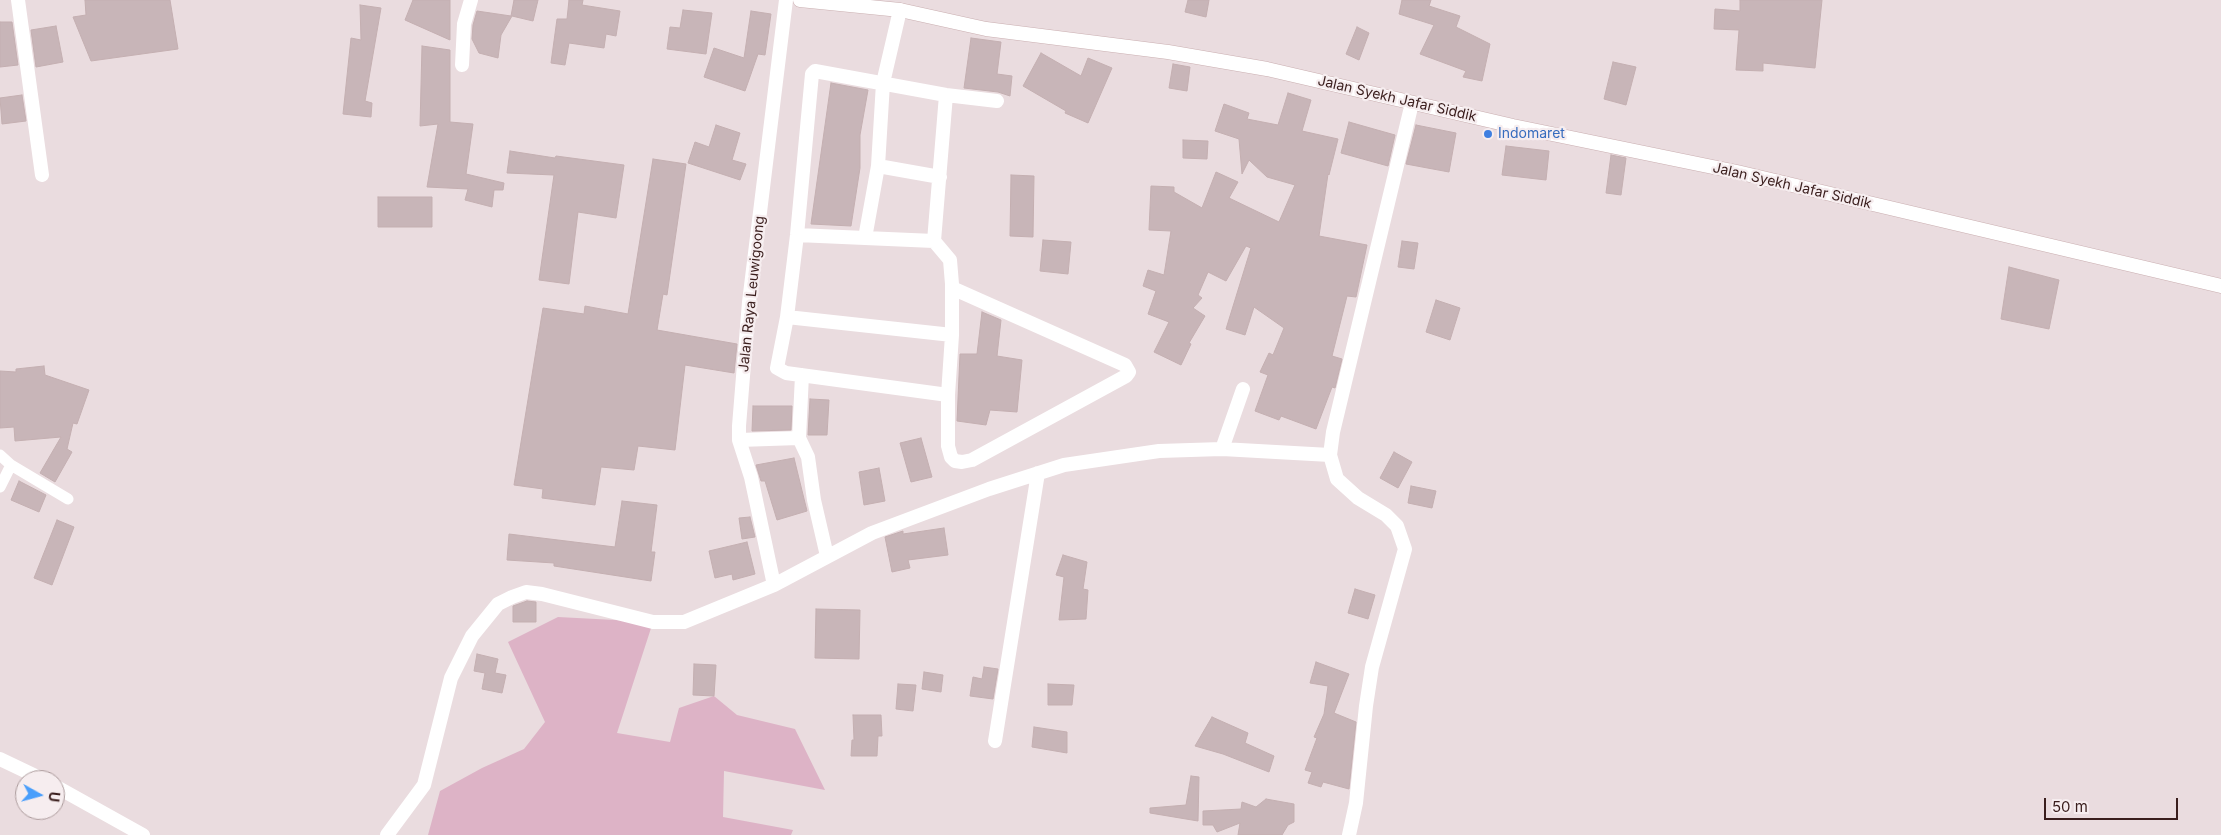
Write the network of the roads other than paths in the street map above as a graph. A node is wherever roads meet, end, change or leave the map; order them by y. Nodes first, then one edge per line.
1 (18, 0) edge
2 (471, 0) edge
3 (786, 0) edge
4 (800, 0) edge
5 (847, 3) edge
6 (900, 10) junction
7 (462, 66) dead end
8 (883, 84) junction
9 (946, 95) junction
10 (997, 101) dead end
11 (1412, 103) junction
12 (878, 166) junction
13 (42, 175) dead end
14 (940, 177) junction
15 (797, 235) junction
16 (865, 238) junction
17 (934, 241) junction
18 (2221, 286) edge
19 (952, 288) junction
20 (787, 317) junction
21 (952, 335) junction
22 (802, 375) junction
23 (1244, 389) dead end
24 (948, 394) junction
25 (799, 438) junction
26 (739, 440) junction
27 (1222, 449) junction
28 (0, 455) edge
29 (1330, 455) junction
30 (11, 465) junction
31 (1038, 473) junction
32 (0, 487) edge
33 (68, 499) dead end
34 (828, 556) junction
35 (774, 585) junction
36 (995, 741) dead end
37 (0, 759) edge
38 (23, 770) edge
39 (65, 792) edge
40 (143, 835) edge
41 (387, 835) edge
42 (1349, 835) edge

1 - 13 street
2 - 7 street
3 - 26 street, Jalan Raya Leuwigoong
4 - 5 street, Jalan Syekh Jafar Siddik
5 - 6 street, Jalan Syekh Jafar Siddik
6 - 8 street
6 - 11 street, Jalan Syekh Jafar Siddik
8 - 9 street
8 - 12 street
8 - 15 street
9 - 10 street
9 - 14 street
11 - 18 street, Jalan Syekh Jafar Siddik
11 - 29 street
12 - 14 street
12 - 16 street
14 - 17 street
15 - 16 street
15 - 20 street
16 - 17 street
17 - 19 street
19 - 21 street
19 - 24 street
20 - 21 street
20 - 22 street
21 - 24 street
22 - 24 street
22 - 25 street
23 - 27 street
25 - 26 street
25 - 34 street
26 - 35 street, Jalan Raya Leuwigoong
27 - 29 street
27 - 31 street
28 - 30 lane
29 - 42 street
30 - 32 lane
30 - 33 lane
31 - 34 street
31 - 36 street
34 - 35 street
35 - 41 street
37 - 38 street
39 - 40 street

